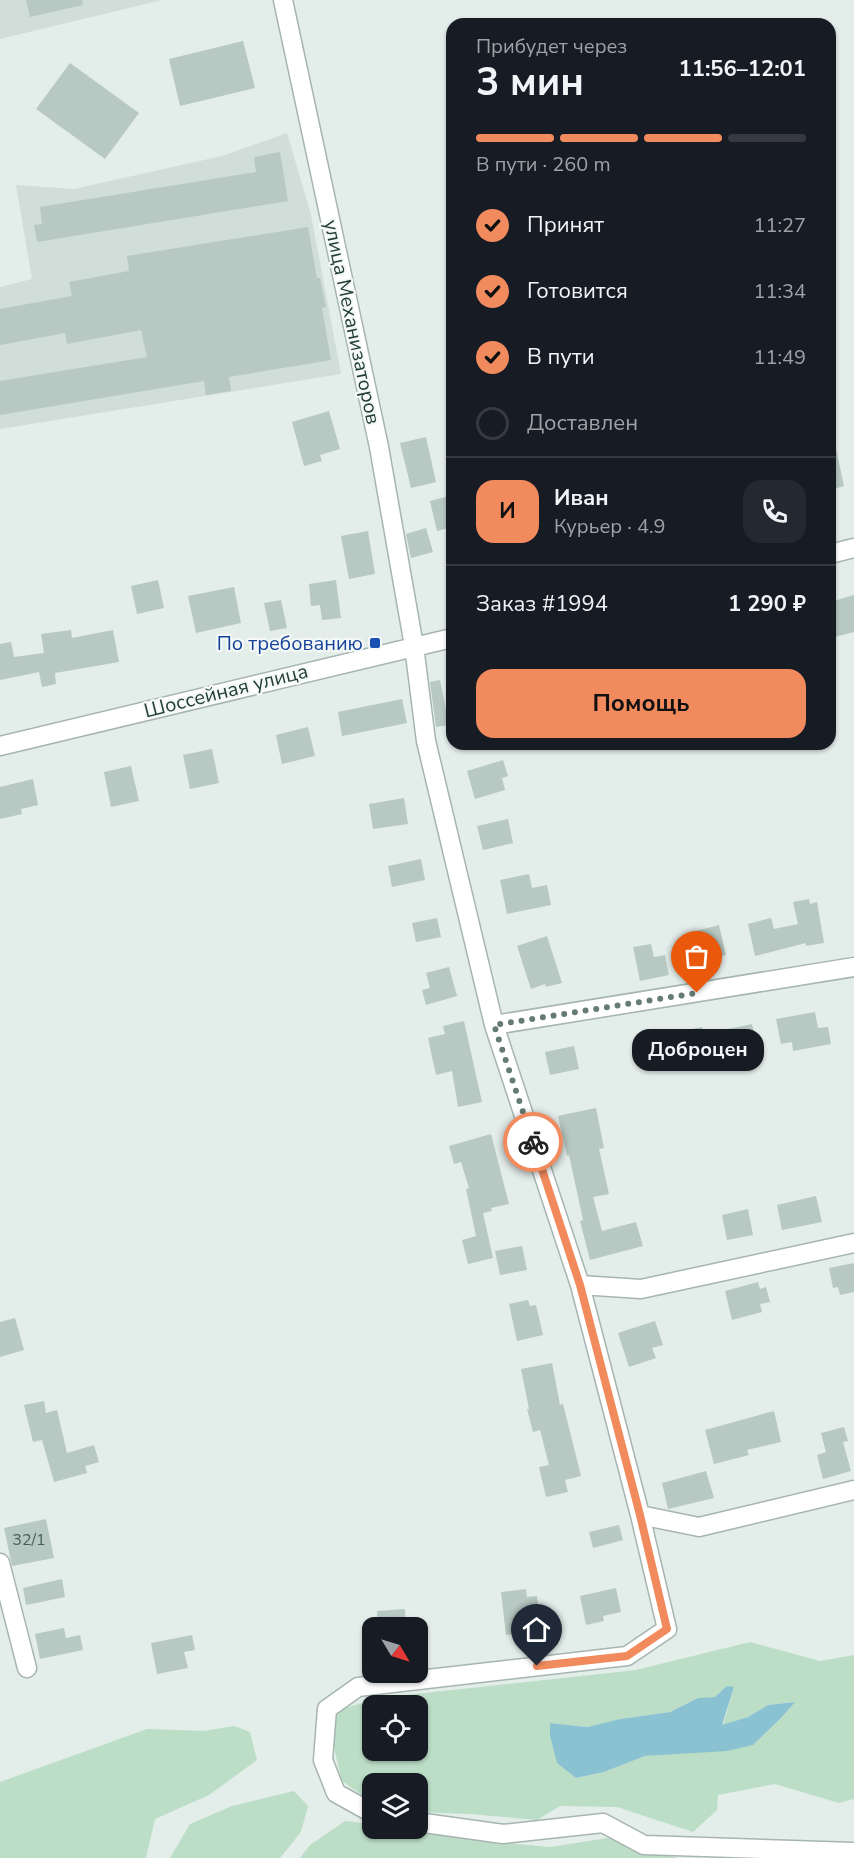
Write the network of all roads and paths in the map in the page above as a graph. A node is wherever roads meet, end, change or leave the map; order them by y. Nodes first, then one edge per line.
1 (284, 0) edge
2 (854, 548) edge
3 (836, 552) edge
4 (446, 639) edge
5 (414, 646) junction
6 (0, 746) edge
7 (854, 967) edge
8 (494, 1025) junction
9 (854, 1243) edge
10 (580, 1285) junction
11 (854, 1490) edge
12 (640, 1515) junction
13 (0, 1563) edge
14 (27, 1668) dead end
15 (362, 1807) edge
16 (428, 1824) edge
17 (854, 1852) edge

1 - 5 street, улица Механизаторов
2 - 3 street
4 - 5 street, Шоссейная улица
5 - 6 street, Шоссейная улица
5 - 8 street, улица Механизаторов
7 - 8 street
8 - 10 street, улица Механизаторов
9 - 10 street
10 - 12 street, улица Механизаторов
11 - 12 street
12 - 15 street, улица Механизаторов
13 - 14 street
16 - 17 street

